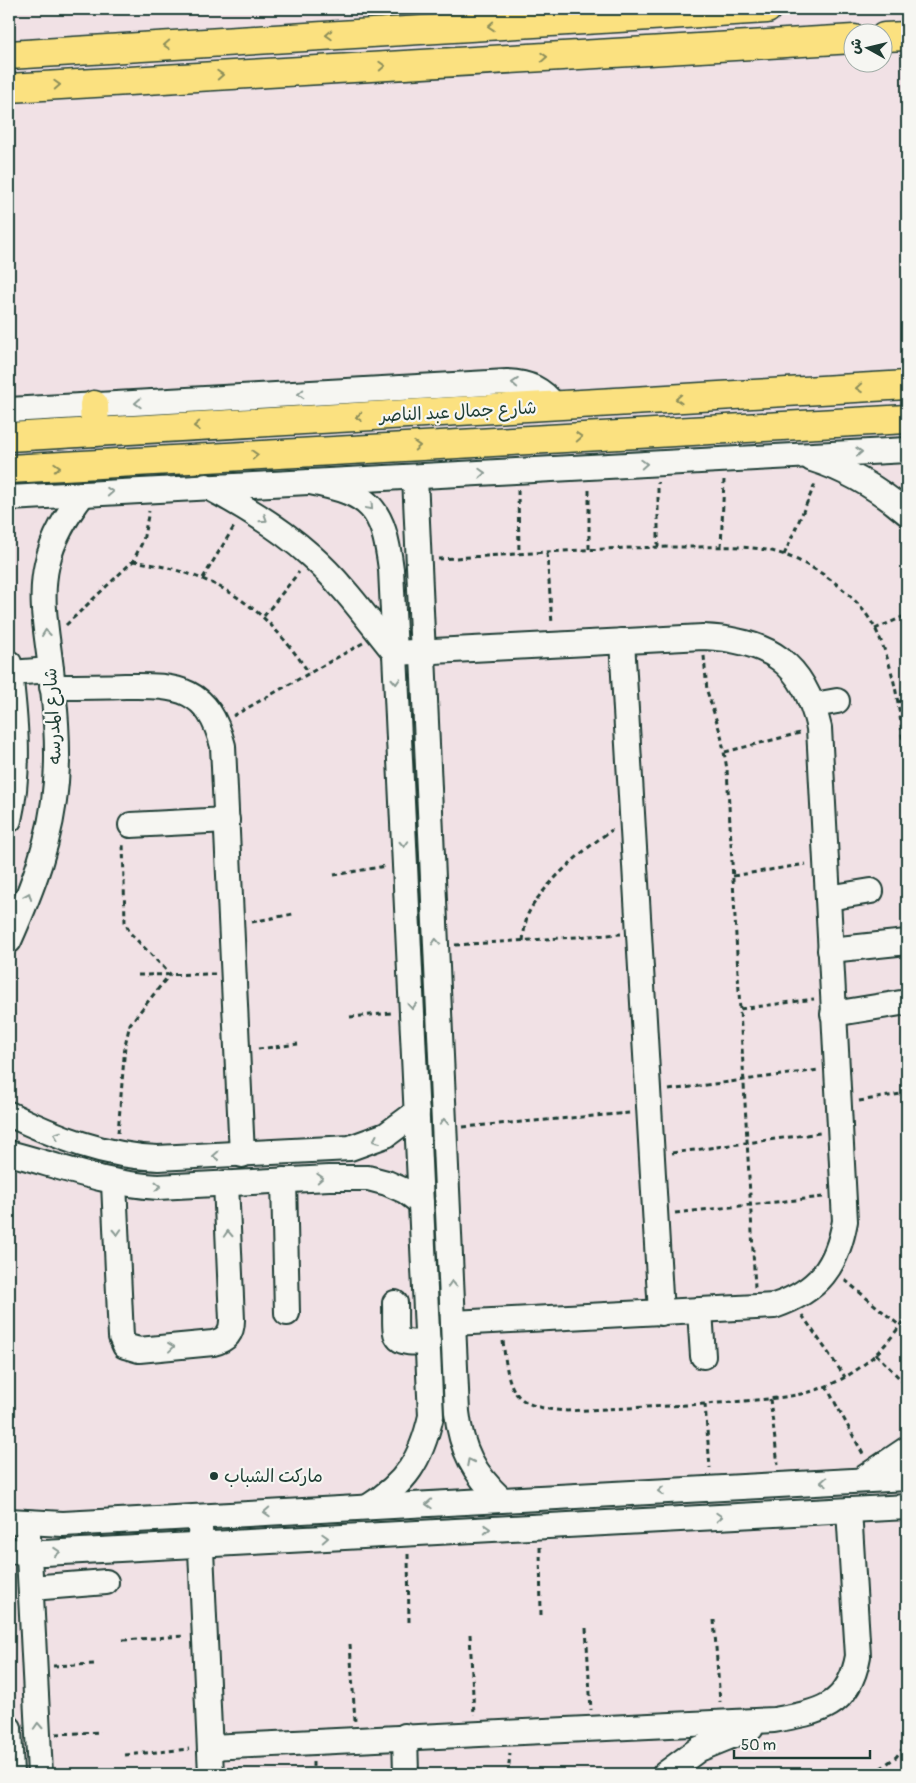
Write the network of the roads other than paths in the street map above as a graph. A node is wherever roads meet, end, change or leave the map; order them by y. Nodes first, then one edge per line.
1 (767, 9) edge
2 (724, 11) junction
3 (907, 36) edge
4 (894, 37) edge
5 (844, 40) edge
6 (726, 46) junction
7 (9, 55) edge
8 (9, 88) edge
9 (907, 385) edge
10 (717, 396) junction
11 (94, 405) junction
12 (556, 406) junction
13 (9, 410) edge
14 (907, 419) edge
15 (730, 429) junction
16 (95, 432) junction
17 (9, 437) edge
18 (907, 450) edge
19 (800, 456) junction
20 (9, 469) edge
21 (415, 477) junction
22 (310, 482) junction
23 (206, 486) junction
24 (83, 494) junction
25 (9, 498) edge
26 (907, 513) edge
27 (622, 642) junction
28 (423, 652) junction
29 (395, 653) junction
30 (9, 668) edge
31 (52, 678) junction
32 (837, 701) dead end
33 (816, 716) junction
34 (9, 820) edge
35 (226, 820) junction
36 (131, 825) road end
37 (871, 891) dead end
38 (828, 898) junction
39 (9, 941) edge
40 (907, 942) edge
41 (830, 950) junction
42 (907, 1002) edge
43 (833, 1006) junction
44 (417, 1112) junction
45 (9, 1114) edge
46 (9, 1153) edge
47 (242, 1155) junction
48 (284, 1180) junction
49 (114, 1183) junction
50 (226, 1184) junction
51 (421, 1203) junction
52 (395, 1303) dead end
53 (700, 1311) junction
54 (287, 1313) dead end
55 (661, 1313) junction
56 (453, 1322) junction
57 (428, 1342) junction
58 (703, 1356) dead end
59 (456, 1392) junction
60 (430, 1393) junction
61 (907, 1449) edge
62 (867, 1476) junction
63 (907, 1478) edge
64 (501, 1500) junction
65 (368, 1507) junction
66 (907, 1507) edge
67 (849, 1510) junction
68 (200, 1516) junction
69 (18, 1522) edge
70 (201, 1544) junction
71 (19, 1552) edge
72 (106, 1582) dead end
73 (31, 1588) junction
74 (774, 1720) junction
75 (9, 1728) edge
76 (405, 1736) junction
77 (210, 1747) junction
78 (11, 1774) edge
79 (40, 1774) edge
80 (211, 1774) edge
81 (406, 1774) edge
82 (665, 1774) edge

1 - 2 main road
2 - 6 main road
2 -> 7 main road
3 - 4 main road
5 - 6 main road
8 -> 6 main road
9 -> 10 main road, شارع جمال عبد الناصر
10 -> 12 main road, شارع جمال عبد الناصر
10 - 15 main road
12 -> 11 street
11 - 13 street
11 - 16 main road
12 -> 16 main road, شارع جمال عبد الناصر
14 - 15 main road, شارع جمال عبد الناصر
20 -> 15 main road, شارع جمال عبد الناصر
16 - 17 main road, شارع جمال عبد الناصر
19 -> 18 street
21 -> 19 street
19 - 26 street
21 - 22 street
21 - 28 street
22 - 23 street
22 -> 29 street
24 -> 23 street
23 -> 29 street
24 - 25 street
31 -> 24 street, شارع المدرسه
27 - 28 street
27 - 33 street
27 - 55 street
28 - 29 street
56 -> 28 street
29 -> 44 street
30 - 31 street
30 - 34 street
31 - 35 street
39 -> 31 street, شارع المدرسه
32 - 33 street
33 - 38 street
35 - 36 street
35 - 47 street
37 - 38 street
38 - 41 street
40 - 41 street
41 - 43 street
42 - 43 street
43 - 53 street
44 -> 47 street
44 - 51 street
47 -> 45 street
46 - 49 street
48 - 50 street
48 -> 51 street
48 - 54 street
49 -> 50 street
49 -> 50 street
51 - 57 street
52 - 57 street
53 - 55 street
53 - 58 street
55 - 56 street
56 - 59 street
57 - 60 street
59 - 60 street
64 -> 59 street
60 - 65 street
61 - 62 street
62 - 63 street
62 -> 64 street
64 -> 65 street
65 -> 68 street
66 - 67 street
70 -> 67 street
67 - 74 street
68 - 69 street
68 - 70 street
69 - 71 street
71 -> 70 street
70 - 77 street
71 - 73 street
72 - 73 street
79 -> 73 street
74 - 76 street
74 - 82 street
75 - 78 street
76 - 77 street
76 - 81 street
77 - 80 street

